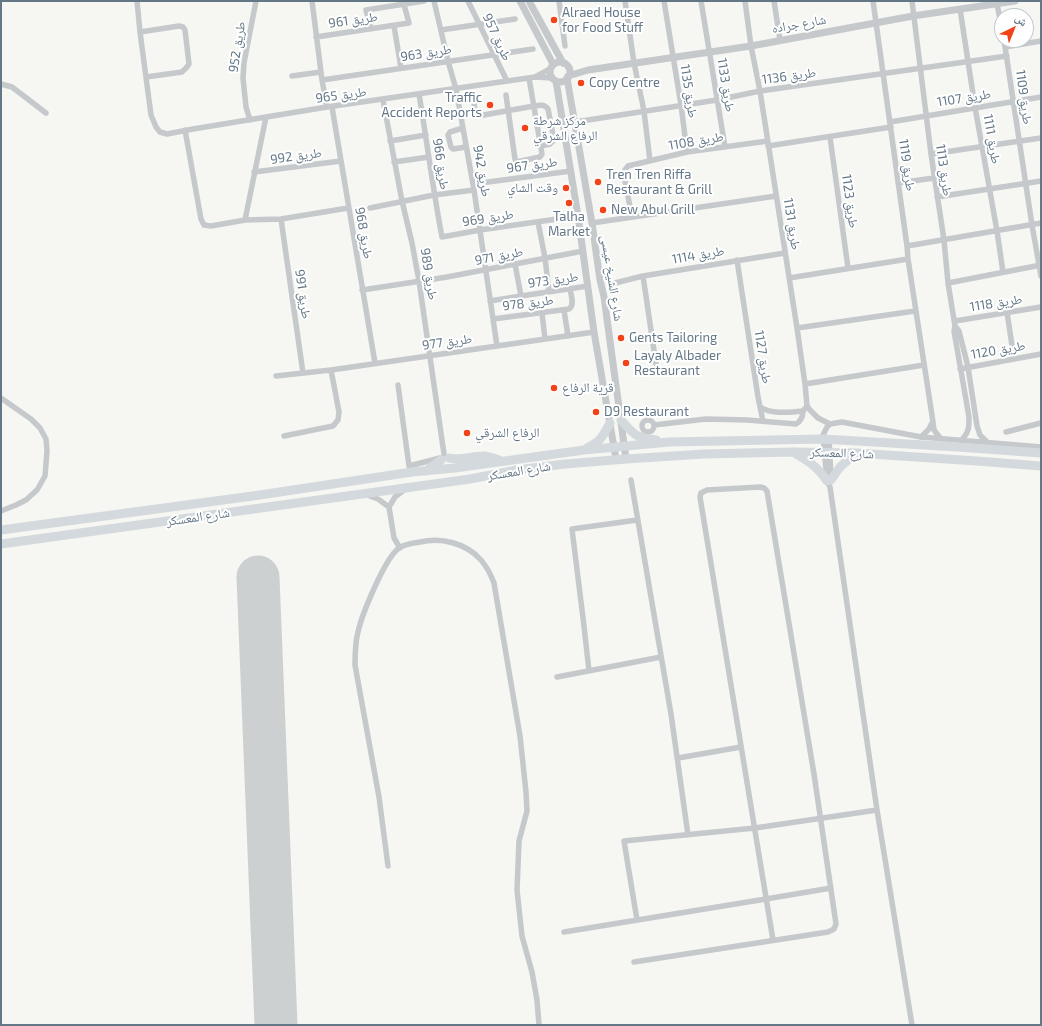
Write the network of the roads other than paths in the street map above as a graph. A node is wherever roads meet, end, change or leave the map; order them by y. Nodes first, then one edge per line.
1 (137, 1) edge
2 (256, 1) edge
3 (312, 1) edge
4 (424, 1) edge
5 (434, 1) edge
6 (468, 1) edge
7 (520, 1) edge
8 (529, 1) edge
9 (558, 1) edge
10 (625, 1) edge
11 (664, 1) edge
12 (701, 1) edge
13 (745, 1) edge
14 (774, 1) edge
15 (873, 1) edge
16 (912, 1) edge
17 (1015, 1) edge
18 (404, 3) edge
19 (976, 4) edge
20 (997, 4) junction
21 (998, 8) edge
22 (960, 9) junction
23 (913, 16) junction
24 (515, 18) dead end
25 (876, 22) junction
26 (479, 24) junction
27 (394, 26) junction
28 (371, 29) junction
29 (441, 30) junction
30 (140, 32) junction
31 (316, 37) junction
32 (780, 40) junction
33 (565, 46) dead end
34 (751, 46) junction
35 (1005, 48) edge
36 (533, 49) dead end
37 (709, 51) junction
38 (494, 54) junction
39 (1007, 56) junction
40 (673, 57) junction
41 (448, 61) junction
42 (968, 62) junction
43 (634, 63) junction
44 (566, 65) junction
45 (552, 67) junction
46 (401, 68) junction
47 (920, 69) junction
48 (588, 70) junction
49 (321, 72) junction
50 (882, 74) junction
51 (292, 76) dead end
52 (146, 77) junction
53 (568, 77) junction
54 (532, 78) junction
55 (322, 80) junction
56 (554, 80) junction
57 (507, 82) junction
58 (1, 84) edge
59 (456, 89) junction
60 (760, 91) junction
61 (419, 94) junction
62 (506, 95) dead end
63 (1041, 98) edge
64 (383, 100) junction
65 (717, 100) junction
66 (474, 101) dead end
67 (1013, 102) junction
68 (682, 105) junction
69 (534, 106) junction
70 (330, 107) junction
71 (976, 107) junction
72 (508, 110) junction
73 (644, 111) junction
74 (46, 113) dead end
75 (926, 116) junction
76 (266, 117) junction
77 (250, 120) junction
78 (575, 122) junction
79 (890, 125) junction
80 (463, 128) junction
81 (185, 130) junction
82 (426, 135) junction
83 (830, 137) junction
84 (1041, 138) edge
85 (390, 141) junction
86 (1019, 141) junction
87 (768, 143) junction
88 (541, 146) junction
89 (466, 147) junction
90 (725, 147) junction
91 (983, 147) junction
92 (687, 152) junction
93 (931, 154) junction
94 (430, 157) junction
95 (341, 161) junction
96 (650, 161) junction
97 (394, 162) junction
98 (571, 171) junction
99 (254, 172) junction
100 (934, 178) junction
101 (1041, 181) edge
102 (898, 183) junction
103 (1026, 184) junction
104 (474, 187) junction
105 (990, 189) junction
106 (434, 195) junction
107 (776, 196) junction
108 (937, 197) junction
109 (402, 201) junction
110 (348, 208) junction
111 (370, 208) dead end
112 (578, 216) junction
113 (632, 218) junction
114 (281, 219) junction
115 (245, 220) junction
116 (538, 222) junction
117 (592, 223) junction
118 (1041, 223) edge
119 (1032, 225) junction
120 (480, 230) junction
121 (997, 231) junction
122 (442, 237) joint
123 (944, 240) junction
124 (907, 246) junction
125 (583, 251) junction
126 (785, 253) junction
127 (545, 258) junction
128 (908, 259) junction
129 (737, 260) junction
130 (515, 264) junction
131 (1040, 265) edge
132 (848, 268) junction
133 (486, 269) junction
134 (1003, 272) junction
135 (643, 276) junction
136 (1041, 276) edge
137 (789, 278) junction
138 (419, 281) junction
139 (615, 283) dead end
140 (948, 283) junction
141 (588, 286) junction
142 (570, 289) junction
143 (362, 290) junction
144 (549, 292) junction
145 (522, 296) junction
146 (490, 301) junction
147 (1041, 307) edge
148 (564, 310) junction
149 (916, 311) junction
150 (1007, 312) junction
151 (542, 313) junction
152 (493, 319) junction
153 (955, 324) junction
154 (797, 328) junction
155 (594, 332) junction
156 (568, 336) junction
157 (545, 340) junction
158 (497, 346) junction
159 (1041, 354) edge
160 (430, 356) junction
161 (1014, 359) junction
162 (374, 364) junction
163 (656, 364) dead end
164 (924, 365) junction
165 (968, 367) junction
166 (960, 369) junction
167 (331, 370) junction
168 (303, 373) junction
169 (276, 376) dead end
170 (805, 384) junction
171 (398, 385) dead end
172 (1, 398) edge
173 (807, 406) junction
174 (760, 407) junction
175 (804, 411) junction
176 (620, 420) junction
177 (763, 421) junction
178 (933, 422) junction
179 (610, 423) junction
180 (1041, 423) edge
181 (830, 424) junction
182 (654, 425) dead end
183 (1006, 432) dead end
184 (284, 436) dead end
185 (921, 436) junction
186 (826, 439) junction
187 (941, 439) junction
188 (962, 440) junction
189 (669, 442) junction
190 (987, 442) junction
191 (624, 447) junction
192 (1041, 447) edge
193 (614, 448) junction
194 (584, 450) junction
195 (792, 452) junction
196 (827, 453) junction
197 (856, 453) junction
198 (1041, 454) edge
199 (444, 457) junction
200 (616, 459) junction
201 (626, 459) junction
202 (502, 462) junction
203 (1041, 466) edge
204 (426, 471) junction
205 (631, 480) dead end
206 (829, 482) junction
207 (407, 488) junction
208 (363, 494) junction
209 (389, 507) junction
210 (1, 510) edge
211 (637, 520) junction
212 (1, 530) edge
213 (1, 544) edge
214 (400, 548) junction
215 (661, 657) junction
216 (589, 671) junction
217 (557, 677) dead end
218 (741, 747) junction
219 (678, 758) junction
220 (877, 810) junction
221 (820, 819) junction
222 (755, 828) junction
223 (688, 835) junction
224 (388, 866) dead end
225 (831, 888) junction
226 (766, 899) junction
227 (637, 920) junction
228 (564, 932) dead end
229 (773, 940) junction
230 (634, 962) dead end
231 (539, 1025) edge
232 (912, 1025) edge

1 - 30 street
2 - 77 street, طريق 952
3 - 31 street, طريق 961
4 - 18 street
5 - 29 street, طريق 942
6 - 26 street, طريق 957
7 - 45 street
8 - 44 street
9 - 33 street
10 - 43 street
11 - 40 street, طريق 1135
12 - 37 street, طريق 1133
13 - 34 street, طريق 1131
14 - 32 street
15 - 25 street, طريق 1119
16 - 23 street, طريق 1113
17 - 20 street, شارع جراده
18 - 27 street, طريق 961
18 - 28 street
19 - 20 street, شارع جراده
19 - 22 street, شارع جراده
20 - 21 street
22 - 23 street, شارع جراده
22 - 42 street, طريق 1111
23 - 25 street, شارع جراده
23 - 47 street, طريق 1113
24 - 26 street
25 - 32 street, شارع جراده
25 - 50 street, طريق 1119
26 - 29 street
26 - 38 street, طريق 957
27 - 28 street, طريق 961
27 - 46 street, طريق 961
28 - 31 street, طريق 961
29 - 41 street, طريق 942
30 - 52 street
30 - 52 street
31 - 49 street, طريق 961
32 - 34 street, شارع جراده
34 - 37 street, شارع جراده
34 - 60 street, طريق 1131
35 - 39 street, طريق 1109
36 - 38 street, طريق 963
37 - 40 street, شارع جراده
37 - 65 street, طريق 1133
38 - 41 street, طريق 963
38 - 57 street, طريق 957
39 - 42 street, طريق 1136
39 - 67 street, طريق 1109
40 - 43 street, شارع جراده
40 - 68 street, طريق 1135
41 - 46 street, طريق 963
41 - 59 street, طريق 942
42 - 47 street, طريق 1136
42 - 71 street, طريق 1111
43 - 48 street, شارع جراده
43 - 73 street
44 - 45 street
44 - 48 street
44 - 53 street
45 - 54 street, طريق 965
45 - 56 street
46 - 55 street, طريق 963
47 - 50 street, طريق 1136
47 - 75 street, طريق 1113
48 - 53 street
49 - 51 street
49 - 55 street, طريق 961
50 - 60 street, طريق 1136
50 - 79 street, طريق 1119
52 - 81 street, طريق 965
53 - 56 street
53 - 78 street, شارع الشيخ عيسى
54 - 56 street, طريق 965
54 - 57 street, طريق 965
54 - 69 street
55 - 70 street, طريق 961
56 - 98 street, شارع الشيخ عيسى
57 - 59 street, طريق 965
58 - 74 street
59 - 61 street, طريق 965
59 - 80 street, طريق 942
60 - 65 street, طريق 1136
60 - 87 street, طريق 1131
61 - 64 street, طريق 965
61 - 82 street, طريق 966
62 - 72 street
63 - 67 street, طريق 1107
64 - 70 street, طريق 965
64 - 85 street, طريق 989
65 - 68 street, طريق 1136
65 - 90 street, طريق 1133
66 - 72 street
67 - 71 street, طريق 1107
67 - 86 street, طريق 1109
68 - 73 street, طريق 1136
68 - 92 street, طريق 1135
69 - 72 street
69 - 88 street
69 - 88 street
70 - 76 street, طريق 965
70 - 95 street, طريق 968
71 - 75 street, طريق 1107
71 - 91 street, طريق 1111
72 - 88 street
73 - 78 street, طريق 1136
73 - 96 street
75 - 79 street, طريق 1107
75 - 93 street, طريق 1113
76 - 77 street, طريق 965
76 - 99 street, طريق 992
77 - 81 street, طريق 965
78 - 117 street, شارع الشيخ عيسى
79 - 83 street
79 - 102 street, طريق 1119
80 - 89 street, طريق 942
80 - 89 street
81 - 115 street
82 - 85 street
82 - 94 street, طريق 966
83 - 87 street
83 - 132 street, طريق 1123
84 - 86 street
85 - 97 street, طريق 989
86 - 91 street
86 - 103 street, طريق 1109
87 - 90 street, طريق 1108
87 - 107 street, طريق 1131
89 - 104 street, طريق 942
90 - 92 street, طريق 1108
91 - 93 street
91 - 105 street, طريق 1111
92 - 96 street, طريق 1108
93 - 100 street, طريق 1113
94 - 97 street
94 - 106 street, طريق 966
95 - 99 street, طريق 992
95 - 110 street, طريق 968
96 - 113 street, طريق 1108
97 - 109 street, طريق 989
98 - 104 street, طريق 967
98 - 112 street, شارع الشيخ عيسى
99 - 115 street, طريق 992
100 - 102 street
100 - 108 street, طريق 1113
101 - 103 street
102 - 124 street, طريق 1119
103 - 105 street
103 - 119 street, طريق 1109
104 - 106 street, طريق 967
104 - 120 street, طريق 942
105 - 108 street
105 - 121 street, طريق 1111
106 - 109 street, طريق 967
106 - 122 street, طريق 966
107 - 113 street
107 - 126 street, طريق 1131
108 - 123 street, طريق 1113
109 - 111 street, طريق 967
109 - 138 street, طريق 989
110 - 114 street
110 - 143 street, طريق 968
112 - 116 street, طريق 969
112 - 125 street, شارع الشيخ عيسى
113 - 117 street
114 - 115 street
114 - 168 street, طريق 991
116 - 120 street, طريق 969
116 - 127 street
117 - 176 street, شارع الشيخ عيسى
118 - 119 street
119 - 121 street
119 - 131 street, طريق 1109
120 - 122 street, طريق 969
120 - 133 street, طريق 942
121 - 123 street
121 - 134 street, طريق 1111
123 - 124 street
123 - 140 street, طريق 1113
124 - 128 street, طريق 1119
125 - 127 street, طريق 971
125 - 141 street, شارع الشيخ عيسى
126 - 129 street, طريق 1114
126 - 137 street, طريق 1131
127 - 130 street, طريق 971
127 - 144 street
128 - 132 street
128 - 149 street, طريق 1119
129 - 135 street, طريق 1114
129 - 174 street, طريق 1127
130 - 133 street, طريق 971
130 - 145 street, طريق 973
131 - 134 street
131 - 136 street, طريق 1109
132 - 137 street
133 - 138 street, طريق 971
133 - 146 street, طريق 942
134 - 140 street
135 - 139 street, طريق 1114
135 - 163 street
137 - 154 street, طريق 1131
138 - 143 street, طريق 971
138 - 160 street, طريق 989
140 - 153 street, طريق 1113
141 - 142 street, طريق 973
141 - 155 street, شارع الشيخ عيسى
142 - 144 street, طريق 973
142 - 148 street, طريق 978
143 - 162 street, طريق 968
144 - 145 street, طريق 973
145 - 146 street, طريق 973
146 - 152 street, طريق 942
147 - 150 street, طريق 1118
148 - 151 street, طريق 978
148 - 156 street, طريق 978
149 - 154 street
149 - 164 street, طريق 1119
150 - 153 street, طريق 1118
150 - 161 street
151 - 152 street, طريق 978
151 - 157 street
152 - 158 street, طريق 942
153 - 165 street, طريق 1113
153 - 166 street, طريق 1113
154 - 170 street, طريق 1131
155 - 156 street, طريق 977
155 - 179 street, شارع الشيخ عيسى
156 - 157 street, طريق 977
157 - 158 street, طريق 977
158 - 160 street, طريق 977
159 - 161 street, طريق 1120
160 - 162 street, طريق 977
160 - 199 street, طريق 989
161 - 165 street, طريق 1120
162 - 167 street, طريق 977
164 - 170 street
164 - 178 street, طريق 1119
165 - 166 street, طريق 1120
165 - 190 street, طريق 1113
166 - 188 street, طريق 1113
167 - 168 street, طريق 977
167 - 184 street
168 - 169 street, طريق 977
170 - 173 street, طريق 1131
171 - 199 street
172 - 210 street
173 - 175 street
173 - 181 street
174 - 175 street
174 - 177 street, طريق 1127
175 - 177 street
176 - 189 main road
176 - 191 street, شارع الشيخ عيسى
177 - 182 street
178 - 185 street
178 - 187 street, طريق 1119
179 - 193 street, شارع الشيخ عيسى
179 - 194 main road
180 - 183 street
181 - 185 street
181 - 186 street
185 - 187 street
186 - 189 main road, شارع المعسكر
186 - 196 street
186 - 198 main road, شارع المعسكر
187 - 188 street
188 - 190 street
189 - 191 main road, شارع المعسكر
190 - 192 street
191 - 193 main road, شارع المعسكر
191 - 201 street, شارع الشيخ عيسى
193 - 194 main road, شارع المعسكر
193 - 200 street, شارع الشيخ عيسى
194 - 202 main road, شارع المعسكر
195 - 196 main road, شارع المعسكر
195 - 201 main road, شارع المعسكر
195 - 206 main road
196 - 197 main road, شارع المعسكر
196 - 206 street
197 - 203 main road, شارع المعسكر
197 - 206 main road
199 - 202 main road
199 - 204 main road
200 - 201 main road, شارع المعسكر
200 - 207 main road, شارع المعسكر
202 - 204 main road, شارع المعسكر
204 - 212 main road, شارع المعسكر
205 - 211 street
206 - 220 street
207 - 208 main road, شارع المعسكر
207 - 209 street
208 - 209 street
208 - 213 main road, شارع المعسكر
209 - 214 street
211 - 215 street
211 - 216 street
214 - 224 street
214 - 231 street
215 - 216 street
215 - 219 street
216 - 217 street
218 - 219 street
218 - 221 street
218 - 222 street
219 - 223 street
220 - 221 street
220 - 232 street
221 - 222 street
221 - 225 street
222 - 223 street
222 - 226 street
223 - 227 street
225 - 226 street
225 - 229 street
226 - 227 street
226 - 229 street
227 - 228 street
229 - 230 street

